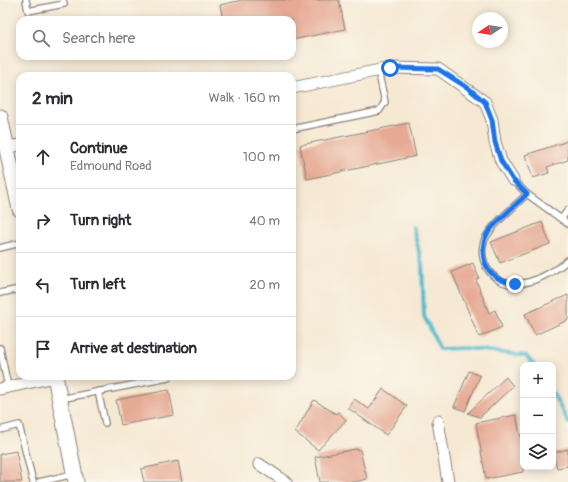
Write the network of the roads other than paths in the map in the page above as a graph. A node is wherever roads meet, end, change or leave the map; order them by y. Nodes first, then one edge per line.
1 (26, 0) edge
2 (63, 0) edge
3 (378, 70) junction
4 (296, 87) edge
5 (0, 117) edge
6 (296, 128) edge
7 (14, 146) edge
8 (16, 167) edge
9 (513, 180) joint
10 (527, 194) junction
11 (568, 210) edge
12 (561, 219) junction
13 (568, 224) edge
14 (16, 244) edge
15 (0, 248) edge
16 (568, 260) edge
17 (16, 290) edge
18 (0, 293) edge
19 (0, 348) edge
20 (38, 380) edge
21 (56, 380) edge
22 (157, 380) edge
23 (4, 388) edge
24 (98, 391) junction
25 (60, 399) junction
26 (438, 421) dead end
27 (105, 423) dead end
28 (0, 430) edge
29 (259, 464) dead end
30 (75, 478) edge
31 (32, 482) edge
32 (39, 482) edge
33 (286, 482) edge
34 (448, 482) edge

1 - 2 lane
3 - 4 street
3 - 6 lane
3 - 9 street
5 - 7 main road
7 - 8 main road
9 - 10 lane
10 - 12 lane
10 - 16 lane
11 - 12 lane
12 - 13 lane
14 - 15 lane
17 - 18 lane
19 - 23 lane
20 - 23 street
21 - 25 main road
22 - 24 lane
24 - 25 lane
24 - 27 lane
25 - 30 main road
26 - 34 street
28 - 31 lane
29 - 33 street
30 - 32 lane

